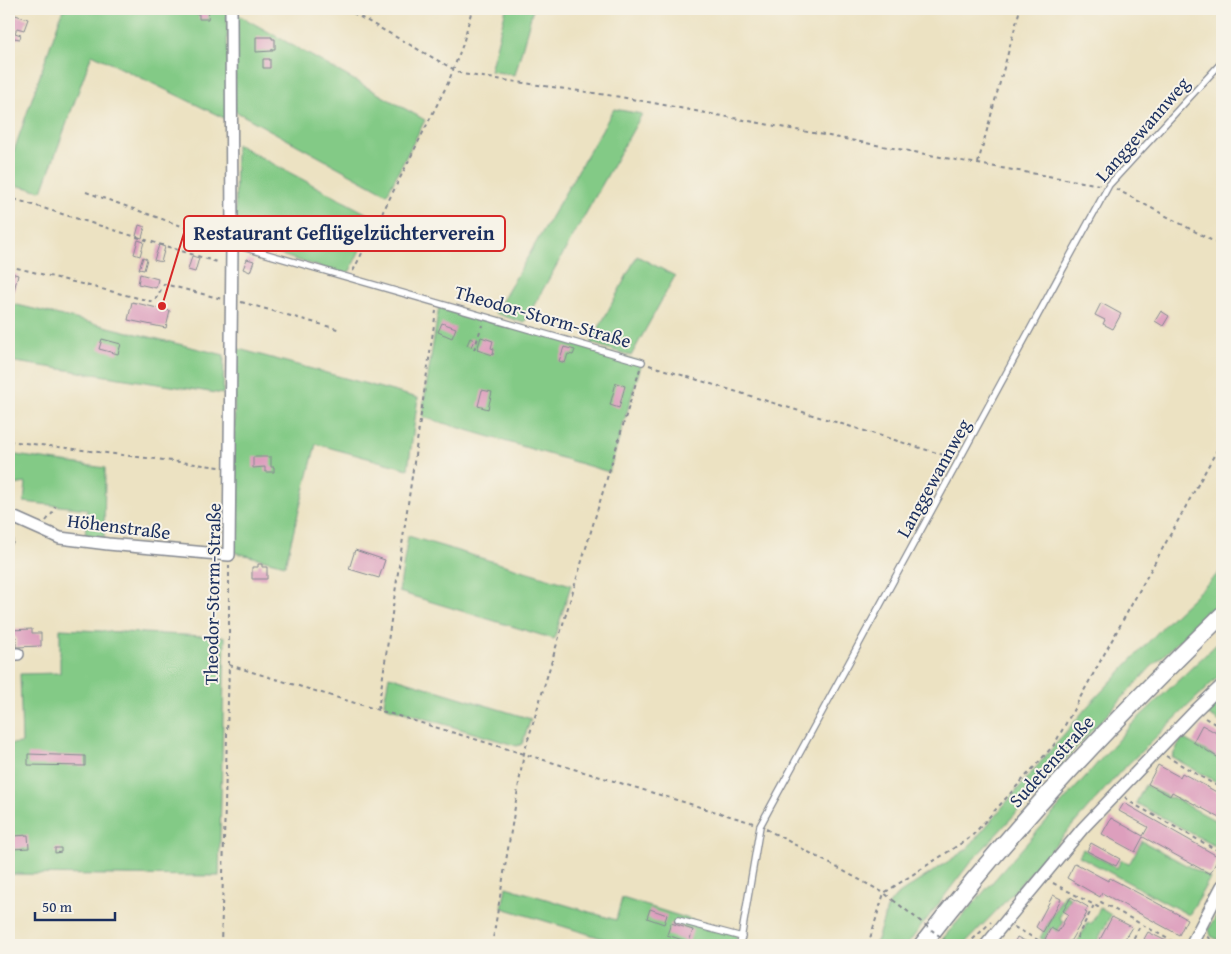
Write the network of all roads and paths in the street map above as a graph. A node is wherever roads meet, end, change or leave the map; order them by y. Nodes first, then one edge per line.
1 (231, 9) edge
2 (346, 9) edge
3 (472, 9) edge
4 (1020, 9) edge
5 (1222, 62) edge
6 (453, 70) junction
7 (978, 164) junction
8 (1109, 185) junction
9 (86, 192) dead end
10 (14, 199) dead end
11 (232, 244) junction
12 (1222, 246) edge
13 (9, 266) edge
14 (232, 267) junction
15 (350, 278) junction
16 (231, 301) junction
17 (437, 303) junction
18 (484, 318) junction
19 (341, 330) dead end
20 (474, 350) dead end
21 (642, 362) junction
22 (9, 441) edge
23 (1222, 441) edge
24 (960, 460) junction
25 (230, 468) junction
26 (55, 506) dead end
27 (9, 518) edge
28 (40, 529) junction
29 (230, 555) junction
30 (1222, 615) edge
31 (229, 665) junction
32 (1222, 685) edge
33 (378, 710) junction
34 (1194, 712) junction
35 (1222, 728) edge
36 (1158, 749) junction
37 (524, 753) junction
38 (1222, 789) edge
39 (1118, 791) junction
40 (760, 826) junction
41 (1222, 853) edge
42 (1042, 877) junction
43 (1222, 886) edge
44 (884, 893) junction
45 (1094, 905) junction
46 (678, 920) dead end
47 (1005, 922) junction
48 (1141, 924) junction
49 (1198, 932) junction
50 (742, 937) junction
51 (1132, 941) junction
52 (1137, 943) dead end
53 (222, 945) edge
54 (492, 945) edge
55 (740, 945) edge
56 (868, 945) edge
57 (922, 945) edge
58 (951, 945) edge
59 (986, 945) edge
60 (1047, 945) edge
61 (1073, 945) edge
62 (1130, 945) edge
63 (1179, 945) edge
64 (1190, 945) edge
65 (1222, 945) edge

1 - 11 street, Theodor-Storm-Straße
2 - 6 path
3 - 6 path
4 - 7 path
5 - 8 lane, Langgewannweg
6 - 7 path
6 - 15 path
7 - 8 path
8 - 12 path
8 - 24 lane, Langgewannweg
9 - 11 path
10 - 14 path
11 - 14 street, Theodor-Storm-Straße
11 - 15 lane, Theodor-Storm-Straße
13 - 16 path
14 - 16 street, Theodor-Storm-Straße
15 - 17 lane, Theodor-Storm-Straße
16 - 19 path
16 - 25 street, Theodor-Storm-Straße
17 - 18 lane, Theodor-Storm-Straße
17 - 33 path
18 - 20 path
18 - 21 lane, Theodor-Storm-Straße
21 - 24 path
21 - 37 path
22 - 25 path
23 - 44 path
24 - 40 lane, Langgewannweg
25 - 29 street, Theodor-Storm-Straße
26 - 28 path
27 - 28 street, Höhenstraße
28 - 29 street, Höhenstraße
29 - 31 path, Theodor-Storm-Straße
30 - 57 main road, Sudetenstraße
31 - 33 path
31 - 53 path, Theodor-Storm-Straße
32 - 34 street
33 - 37 path
34 - 35 path
34 - 36 street
36 - 38 path
36 - 39 street
37 - 40 path
37 - 54 path
39 - 41 path
39 - 42 street
40 - 44 path
40 - 50 lane, Langgewannweg
42 - 45 path
42 - 47 street
43 - 49 street
44 - 56 path
44 - 58 path, bridge
45 - 48 path
45 - 61 path
46 - 50 lane
47 - 59 street
47 - 60 path
48 - 51 path
48 - 63 path
49 - 64 street
49 - 65 path
50 - 55 lane, Langgewannweg
51 - 52 path
51 - 62 path

